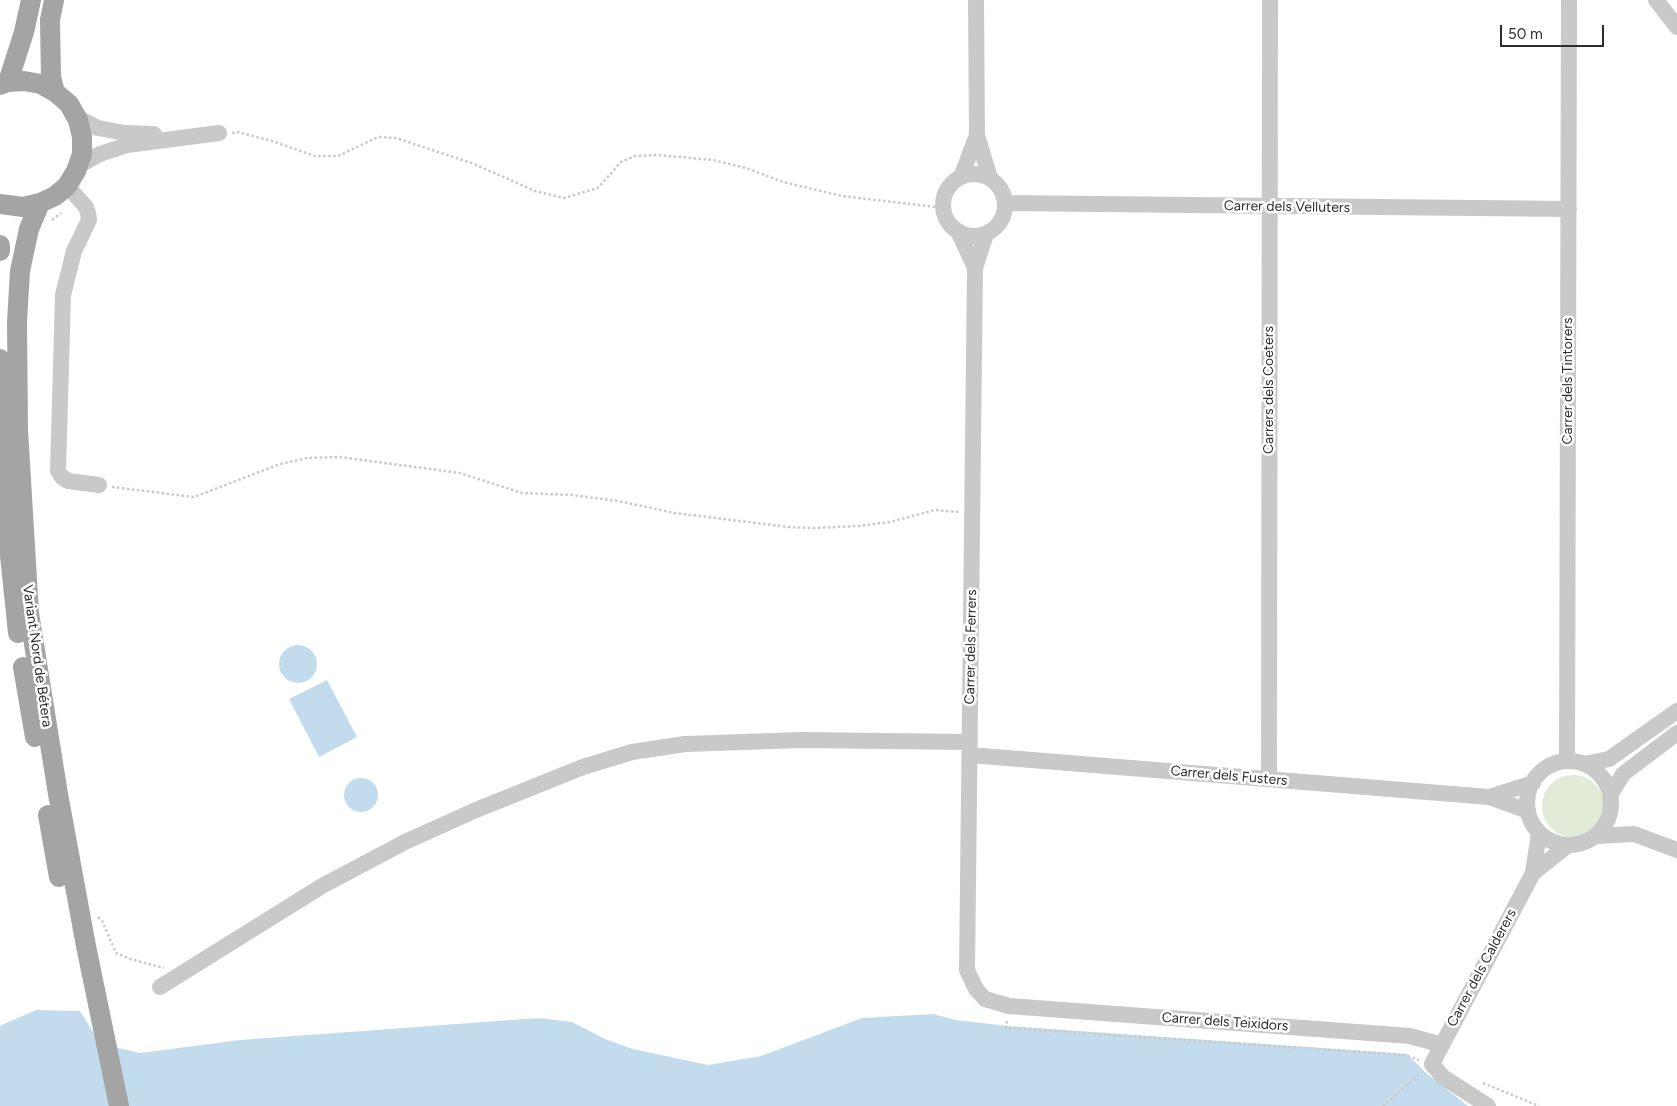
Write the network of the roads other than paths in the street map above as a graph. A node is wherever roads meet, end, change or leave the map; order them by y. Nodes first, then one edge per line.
1 (31, 0) edge
2 (54, 0) edge
3 (976, 0) edge
4 (1270, 0) edge
5 (1569, 0) edge
6 (1656, 0) edge
7 (1677, 27) edge
8 (4, 83) edge
9 (55, 92) junction
10 (76, 117) junction
11 (976, 135) junction
12 (78, 166) junction
13 (961, 177) junction
14 (990, 178) junction
15 (66, 186) junction
16 (1005, 203) junction
17 (0, 204) edge
18 (40, 204) junction
19 (1268, 206) junction
20 (1569, 209) junction
21 (958, 231) junction
22 (986, 234) junction
23 (0, 245) edge
24 (0, 251) edge
25 (975, 268) junction
26 (0, 359) edge
27 (98, 485) road end
28 (1677, 711) edge
29 (1677, 733) edge
30 (970, 749) junction
31 (1567, 761) junction
32 (1584, 764) junction
33 (1269, 779) junction
34 (1533, 783) junction
35 (1489, 797) junction
36 (1611, 802) junction
37 (1528, 811) junction
38 (1539, 833) junction
39 (1634, 834) junction
40 (1597, 836) junction
41 (1568, 846) junction
42 (1677, 850) edge
43 (1533, 873) junction
44 (80, 948) junction
45 (160, 987) dead end
46 (1007, 1006) joint
47 (1442, 1045) junction
48 (108, 1106) edge
49 (120, 1106) edge
50 (1488, 1106) edge

1 - 8 main road
2 - 9 main road
3 - 11 street
4 - 19 street, Carrers dels Coeters
5 - 20 street, Carrer dels Tintorers
6 - 7 street
8 - 9 main road
9 - 10 main road
10 - 12 main road
10 - 12 street
11 - 13 street
11 - 14 street
12 - 15 main road
13 - 14 street
13 - 21 street
14 - 16 street
15 - 18 main road
15 - 27 street
16 - 19 street, Carrer dels Velluters
16 - 22 street
17 - 18 main road
18 - 44 main road, Variant Nord de Bétera
19 - 20 street, Carrer dels Velluters
19 - 33 street, Carrers dels Coeters
20 - 31 street, Carrer dels Tintorers
21 - 22 street
21 - 25 street, Carrer dels Ferrers
22 - 25 street, Carrer dels Ferrers
23 - 24 main road
25 - 30 street, Carrer dels Ferrers
26 - 44 main road, Variant Nord de Bétera
28 - 32 street
29 - 36 street
30 - 33 street, Carrer dels Fusters
30 - 45 street, Carrer dels Fusters
30 - 46 street, Carrer dels Ferrers
31 - 32 street
31 - 34 street
32 - 36 street
33 - 35 street, Carrer dels Fusters
34 - 35 street, Carrer dels Fusters
34 - 37 street
35 - 37 street, Carrer dels Fusters
36 - 39 street
36 - 40 street
37 - 38 street
38 - 41 street
38 - 43 street, Carrer dels Calderers
39 - 40 street
39 - 42 street
40 - 41 street
41 - 43 street, Carrer dels Calderers
43 - 47 street, Carrer dels Calderers
44 - 48 main road, Variant Nord de Bétera
44 - 49 main road, Variant Nord de Bétera
46 - 47 street, Carrer dels Teixidors
47 - 50 street, Carrer dels Calderers

